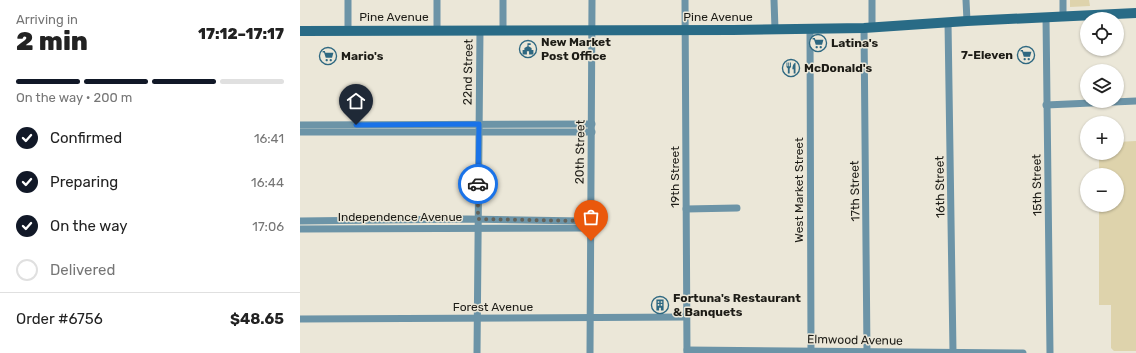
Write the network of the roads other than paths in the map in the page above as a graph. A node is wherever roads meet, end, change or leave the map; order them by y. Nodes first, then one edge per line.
1 (348, 0) edge
2 (437, 0) edge
3 (503, 0) edge
4 (592, 0) edge
5 (686, 0) edge
6 (774, 0) edge
7 (872, 0) edge
8 (966, 0) edge
9 (1063, 0) edge
10 (1136, 13) edge
11 (1063, 16) junction
12 (1046, 17) junction
13 (967, 20) junction
14 (948, 22) junction
15 (868, 28) junction
16 (775, 29) junction
17 (810, 29) junction
18 (438, 30) junction
19 (480, 30) junction
20 (503, 30) junction
21 (686, 30) junction
22 (300, 31) edge
23 (348, 31) junction
24 (592, 31) junction
25 (1136, 101) edge
26 (1046, 105) junction
27 (300, 125) edge
28 (479, 128) junction
29 (592, 128) junction
30 (300, 132) edge
31 (737, 208) dead end
32 (686, 209) junction
33 (478, 219) junction
34 (300, 221) edge
35 (591, 225) junction
36 (478, 228) junction
37 (300, 229) edge
38 (686, 317) junction
39 (477, 318) junction
40 (590, 318) junction
41 (300, 319) edge
42 (811, 351) junction
43 (687, 352) edge
44 (867, 352) edge
45 (953, 352) junction
46 (477, 353) edge
47 (590, 353) edge
48 (1023, 353) edge
49 (1050, 353) edge

1 - 23 street
2 - 18 street
3 - 20 street
4 - 24 street, 20th Street
5 - 21 street, 19th Street
6 - 16 street
7 - 15 street, 17th Street
8 - 13 street
9 - 11 street
10 - 11 main road, Pine Avenue
11 - 12 main road, Pine Avenue
12 - 13 main road, Pine Avenue
12 - 26 street, 15th Street
13 - 14 main road, Pine Avenue
14 - 15 main road, Pine Avenue
14 - 45 street, 16th Street
15 - 17 main road, Pine Avenue
15 - 44 street, 17th Street
16 - 17 main road, Pine Avenue
16 - 21 main road, Pine Avenue
17 - 42 street, West Market Street
18 - 19 main road, Pine Avenue
18 - 23 main road, Pine Avenue
19 - 20 main road, Pine Avenue
19 - 28 street, 22nd Street
20 - 24 main road, Pine Avenue
21 - 24 main road, Pine Avenue
21 - 32 street, 19th Street
22 - 23 main road, Pine Avenue
24 - 29 street, 20th Street
25 - 26 street
26 - 49 street, 15th Street
27 - 28 street
28 - 29 street
28 - 30 street
28 - 33 street, 22nd Street
29 - 35 street, 20th Street
31 - 32 street
32 - 38 street, 19th Street
33 - 34 street, Independence Avenue
33 - 35 street, Independence Avenue
33 - 36 street, 22nd Street
35 - 36 street, Independence Avenue
35 - 40 street, 20th Street
36 - 37 street, Independence Avenue
36 - 39 street, 22nd Street
38 - 40 street, Forest Avenue
38 - 43 street, 19th Street
39 - 40 street, Forest Avenue
39 - 41 street, Forest Avenue
39 - 46 street, 22nd Street
40 - 47 street, 20th Street
42 - 43 street, Elmwood Avenue
42 - 44 street, Elmwood Avenue
44 - 45 street, Elmwood Avenue
45 - 48 street, Elmwood Avenue

